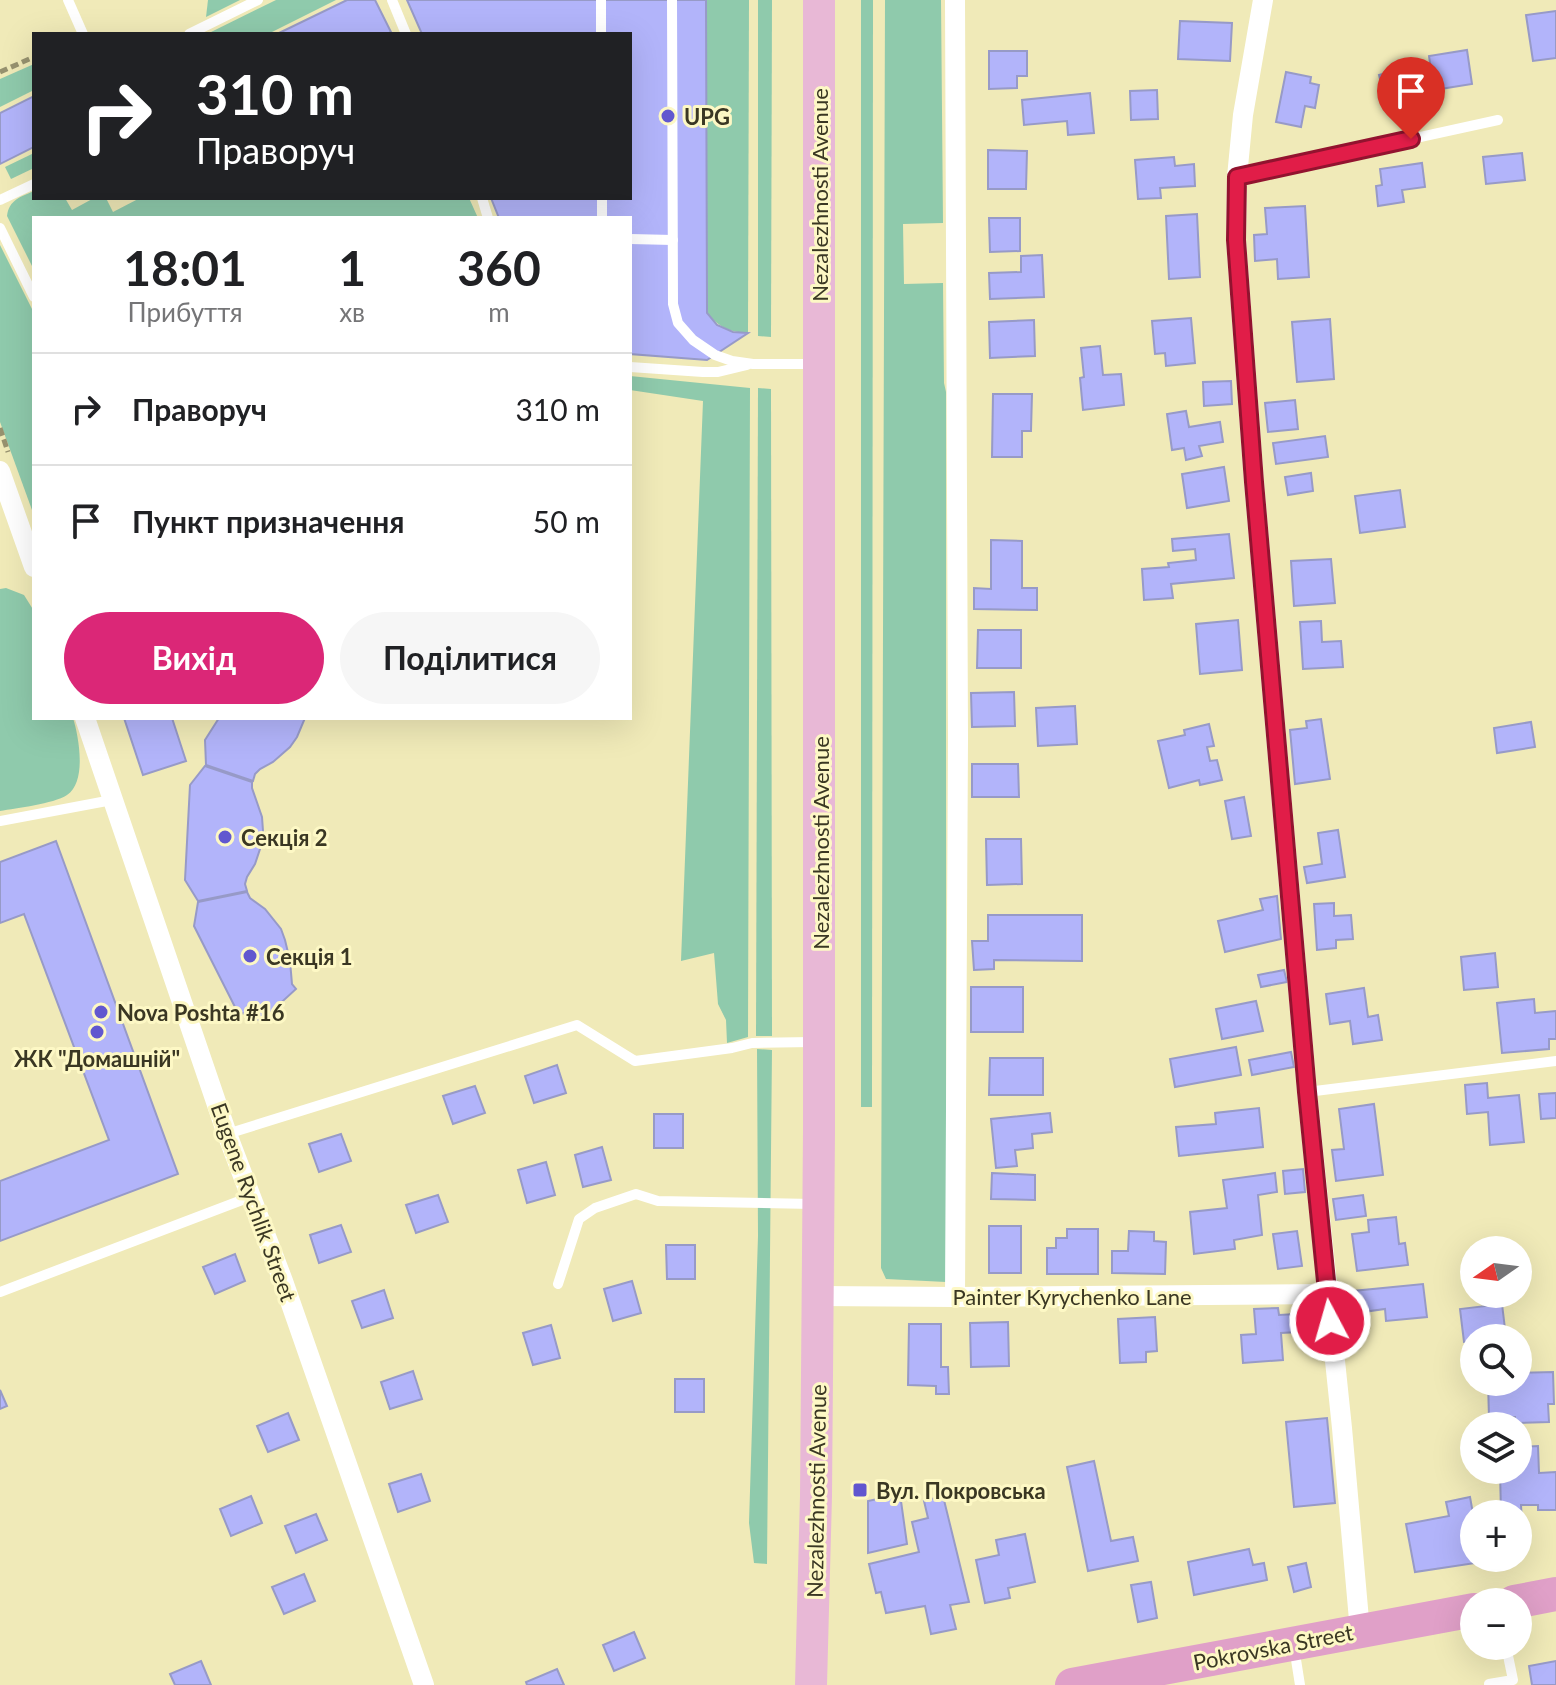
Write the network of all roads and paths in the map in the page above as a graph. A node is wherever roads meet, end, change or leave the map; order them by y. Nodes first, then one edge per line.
1 (68, 0) edge
2 (258, 0) edge
3 (392, 0) edge
4 (601, 0) edge
5 (672, 0) edge
6 (819, 0) edge
7 (955, 0) edge
8 (1263, 0) edge
9 (82, 32) edge
10 (193, 32) edge
11 (405, 32) edge
12 (601, 32) edge
13 (32, 58) edge
14 (0, 72) edge
15 (1498, 120) dead end
16 (1237, 177) junction
17 (32, 185) edge
18 (0, 200) edge
19 (0, 228) edge
20 (632, 239) edge
21 (673, 240) junction
22 (32, 293) edge
23 (753, 364) junction
24 (820, 364) junction
25 (632, 367) edge
26 (0, 471) edge
27 (32, 561) edge
28 (86, 720) edge
29 (112, 800) junction
30 (0, 821) edge
31 (819, 1042) junction
32 (1556, 1061) edge
33 (1307, 1092) junction
34 (227, 1134) junction
35 (250, 1197) junction
36 (818, 1204) junction
37 (558, 1284) dead end
38 (0, 1292) edge
39 (1327, 1294) junction
40 (818, 1296) junction
41 (955, 1297) junction
42 (1556, 1594) edge
43 (1532, 1599) edge
44 (1460, 1613) edge
45 (1360, 1631) junction
46 (1294, 1643) junction
47 (1509, 1660) edge
48 (1489, 1684) edge
49 (424, 1685) edge
50 (811, 1685) edge
51 (1072, 1685) edge
52 (1300, 1685) edge

1 - 9 lane
2 - 10 lane
3 - 11 lane
4 - 12 lane
5 - 21 lane
6 - 24 main road, Nezalezhnosti Avenue
7 - 41 street
8 - 16 street
13 - 14 path
15 - 16 lane
16 - 33 street
17 - 18 lane
19 - 22 lane
20 - 21 lane
21 - 23 lane
23 - 24 lane
23 - 25 lane
24 - 31 main road, Nezalezhnosti Avenue
26 - 27 street
28 - 29 street, Eugene Rychlik Street
29 - 30 lane
29 - 34 street, Eugene Rychlik Street
31 - 34 lane
31 - 36 main road, Nezalezhnosti Avenue
32 - 33 lane
33 - 39 street
34 - 35 street, Eugene Rychlik Street
35 - 38 lane
35 - 49 street, Eugene Rychlik Street
36 - 37 lane
36 - 40 main road, Nezalezhnosti Avenue
39 - 41 street, Painter Kyrychenko Lane
39 - 45 street
40 - 41 street, Painter Kyrychenko Lane
40 - 50 main road, Nezalezhnosti Avenue
42 - 43 highway
44 - 45 highway, Pokrovska Street
45 - 46 highway, Pokrovska Street
46 - 51 highway, Pokrovska Street
46 - 52 lane
47 - 48 lane

